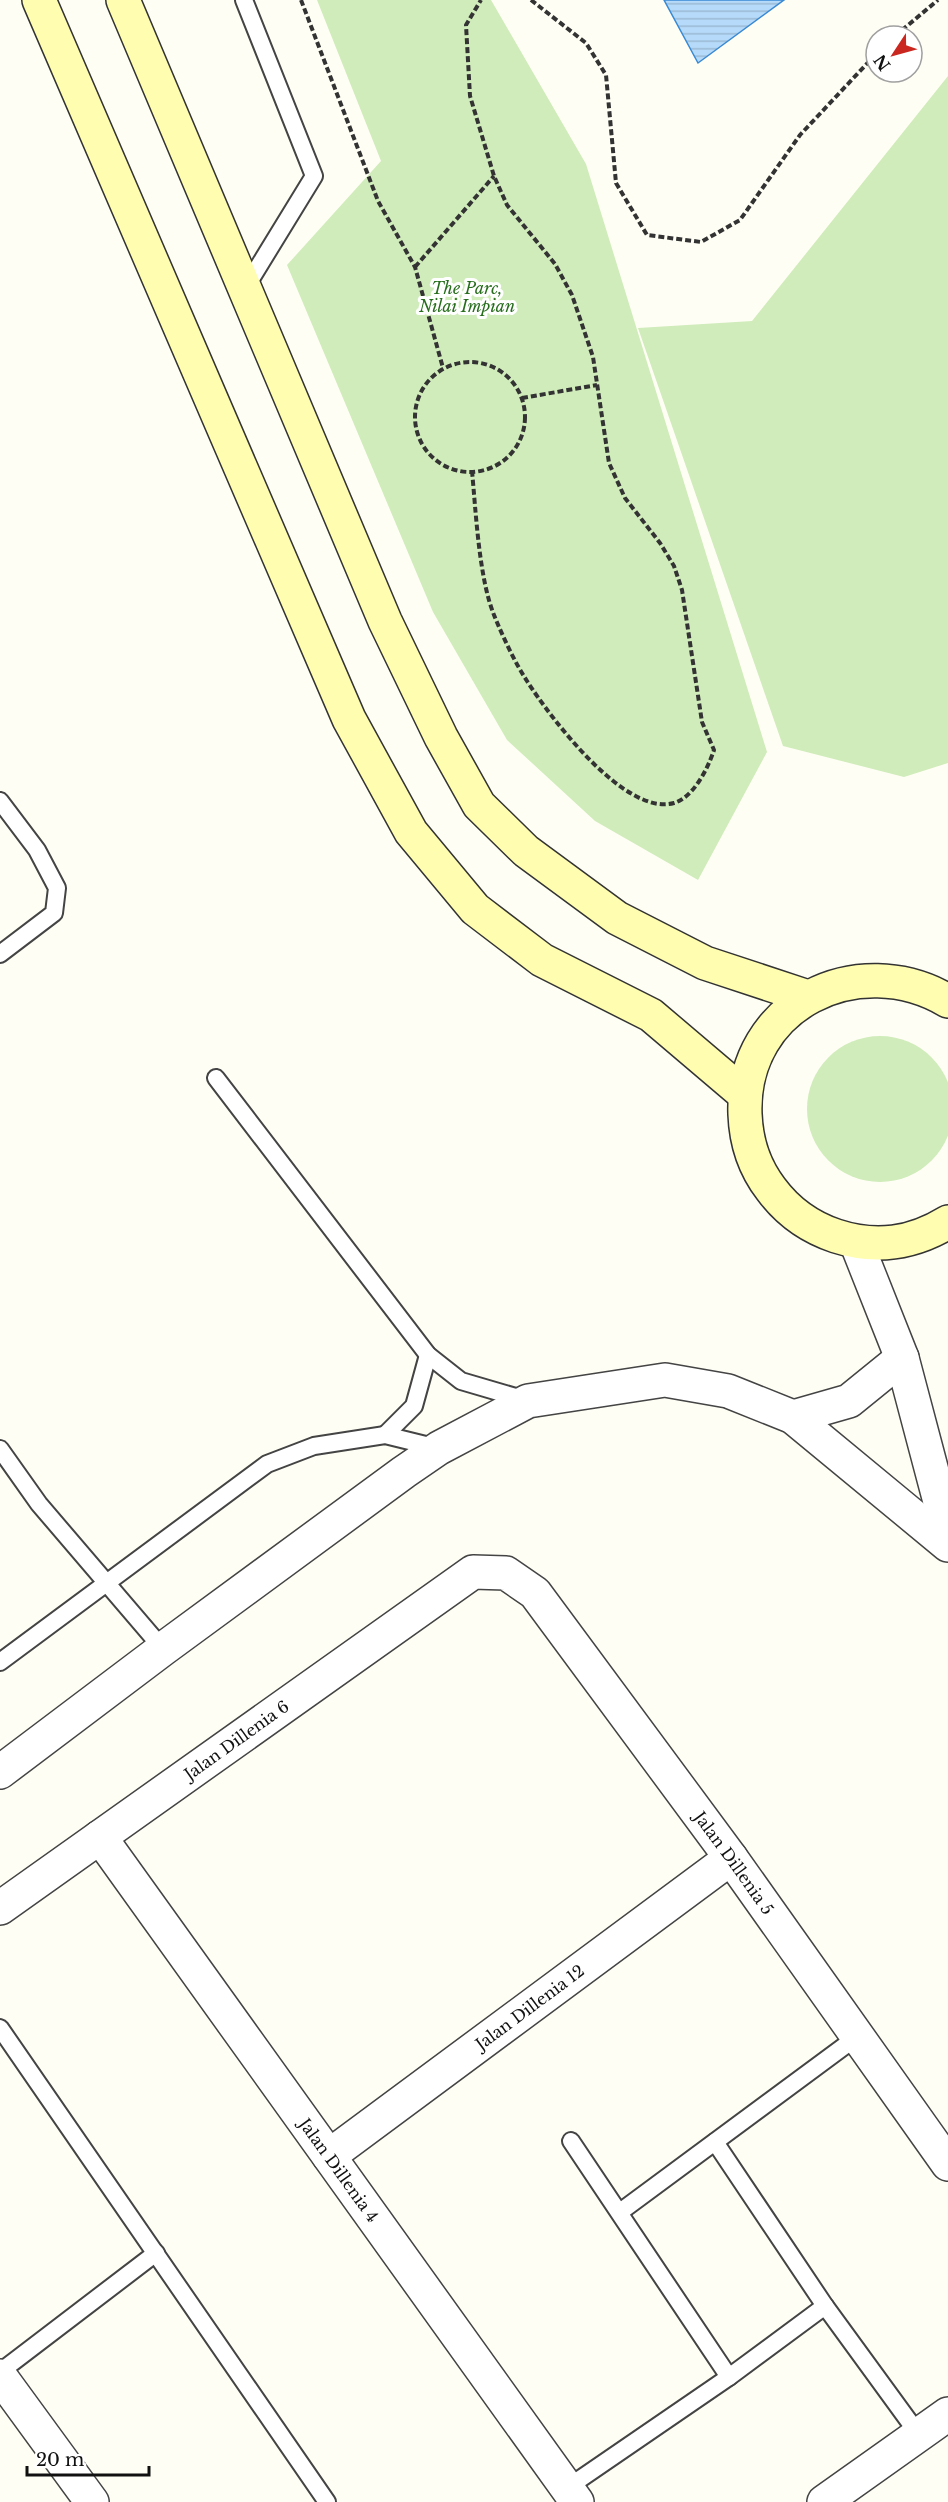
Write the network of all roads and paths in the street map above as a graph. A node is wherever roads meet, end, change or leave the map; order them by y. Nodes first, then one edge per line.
1 (39, 0) edge
2 (123, 0) edge
3 (244, 0) edge
4 (301, 0) edge
5 (481, 0) edge
6 (531, 0) edge
7 (938, 0) edge
8 (909, 24) edge
9 (864, 67) edge
10 (494, 176) junction
11 (415, 267) junction
12 (246, 287) junction
13 (443, 368) junction
14 (597, 385) junction
15 (522, 398) junction
16 (472, 471) junction
17 (0, 801) edge
18 (0, 954) edge
19 (808, 997) junction
20 (948, 1001) edge
21 (216, 1078) dead end
22 (744, 1094) junction
23 (948, 1222) edge
24 (856, 1242) junction
25 (428, 1355) junction
26 (902, 1358) junction
27 (528, 1401) junction
28 (793, 1417) junction
29 (385, 1435) junction
30 (439, 1448) junction
31 (0, 1449) edge
32 (948, 1532) edge
33 (948, 1545) edge
34 (472, 1572) joint
35 (107, 1583) junction
36 (163, 1649) junction
37 (0, 1662) edge
38 (0, 1772) edge
39 (100, 1837) junction
40 (731, 1858) junction
41 (0, 1908) edge
42 (0, 2028) edge
43 (858, 2036) junction
44 (571, 2141) dead end
45 (715, 2142) junction
46 (329, 2156) junction
47 (948, 2164) edge
48 (620, 2212) junction
49 (156, 2253) junction
50 (825, 2306) junction
51 (0, 2372) edge
52 (0, 2376) edge
53 (729, 2377) junction
54 (948, 2414) edge
55 (919, 2435) junction
56 (572, 2495) edge
57 (92, 2502) edge
58 (327, 2502) edge
59 (824, 2502) edge

1 - 22 main road
2 - 12 main road
3 - 12 lane
4 - 11 path
5 - 10 path
6 - 9 path
7 - 8 path
10 - 11 path
10 - 14 path
11 - 13 path
12 - 19 main road
13 - 15 path
13 - 16 path
14 - 15 path
14 - 16 path
15 - 16 path
17 - 18 lane
19 - 20 main road
19 - 22 main road
21 - 25 lane
22 - 24 main road
23 - 24 main road
24 - 26 street
25 - 27 lane
25 - 29 lane
26 - 28 street
26 - 32 street
27 - 28 street
27 - 30 street
28 - 33 street
29 - 30 lane
29 - 35 lane
30 - 36 street
31 - 35 lane
34 - 39 street, Jalan Dillenia 6
34 - 40 street, Jalan Dillenia 5
35 - 36 lane
35 - 37 lane
36 - 38 street
39 - 41 street, Jalan Dillenia 6
39 - 46 street, Jalan Dillenia 4
40 - 43 street, Jalan Dillenia 5
40 - 46 street, Jalan Dillenia 12
42 - 49 lane
43 - 45 lane
43 - 47 street, Jalan Dillenia 5
44 - 48 lane
45 - 48 lane
45 - 50 lane
46 - 56 street, Jalan Dillenia 4
48 - 53 lane
49 - 51 lane
49 - 58 lane
50 - 53 lane
50 - 55 lane
52 - 57 street
53 - 56 lane
54 - 55 street
55 - 59 street

